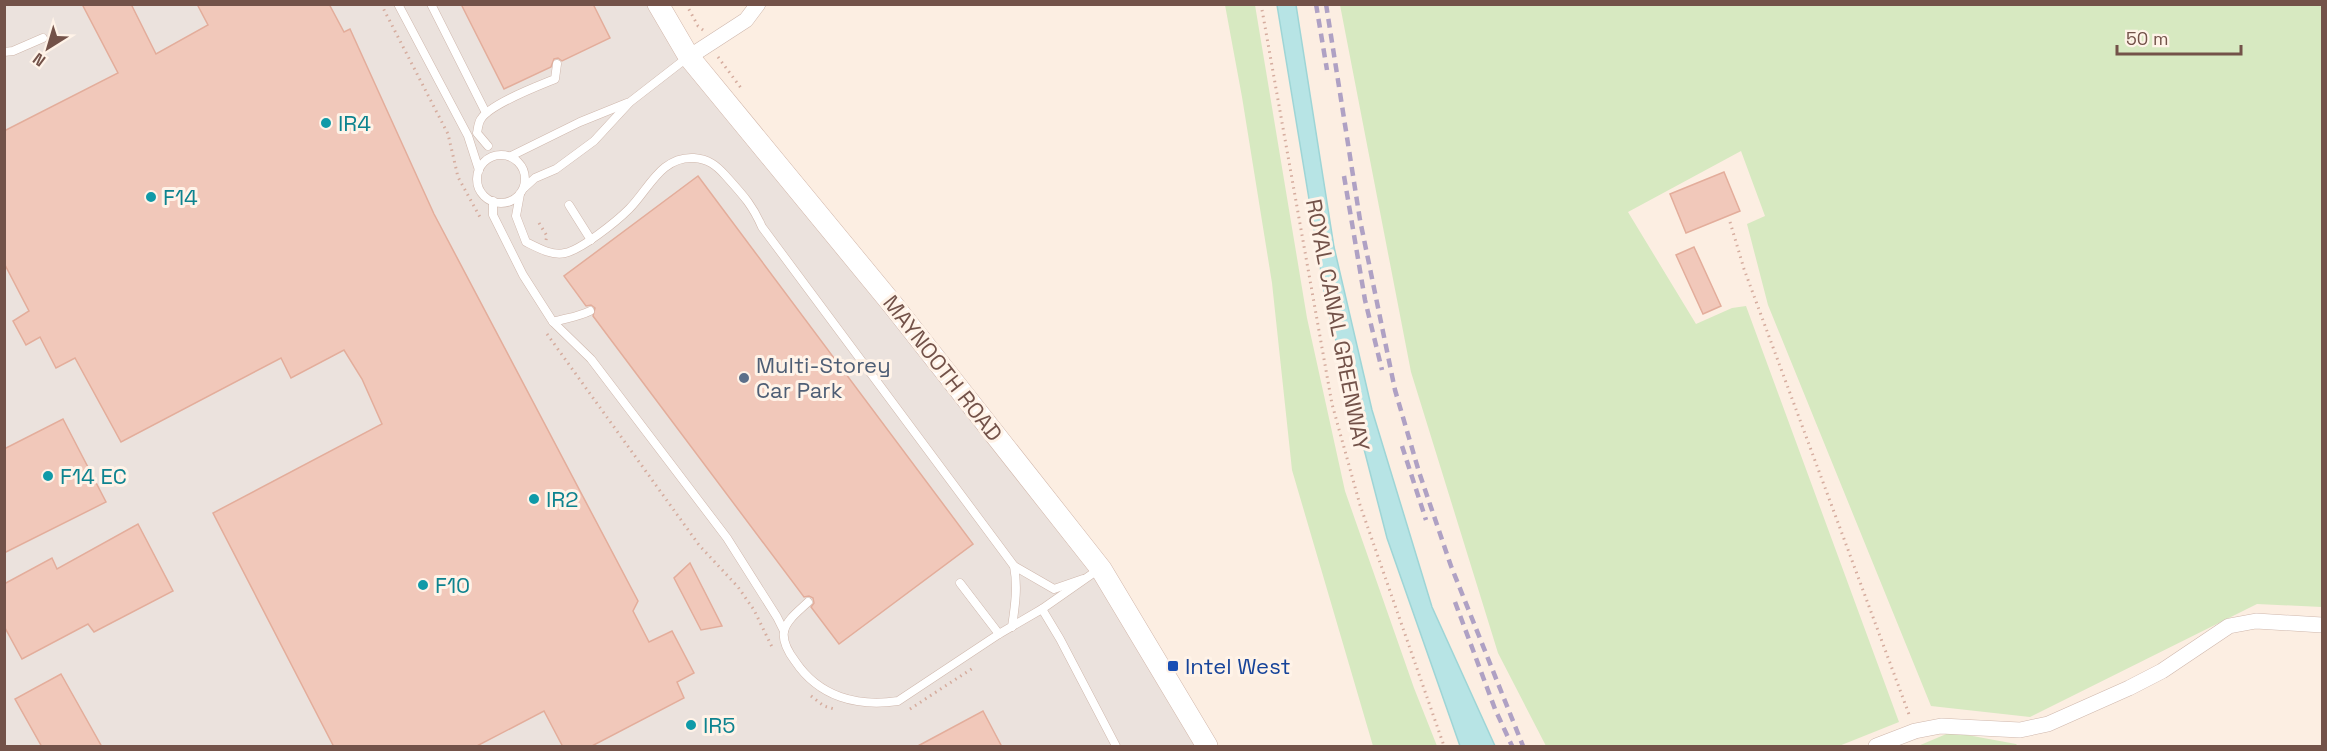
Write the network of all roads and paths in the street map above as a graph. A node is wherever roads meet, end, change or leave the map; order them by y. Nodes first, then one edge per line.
1 (398, 4) edge
2 (431, 4) edge
3 (658, 4) edge
4 (758, 4) edge
5 (1261, 4) edge
6 (43, 38) dead end
7 (4, 52) edge
8 (689, 57) junction
9 (557, 63) dead end
10 (630, 102) junction
11 (486, 113) junction
12 (468, 136) junction
13 (488, 146) junction
14 (507, 155) junction
15 (479, 170) junction
16 (522, 191) junction
17 (493, 201) junction
18 (569, 205) dead end
19 (1730, 222) dead end
20 (591, 240) junction
21 (590, 311) dead end
22 (553, 322) junction
23 (1014, 566) junction
24 (1092, 574) dead end
25 (1083, 579) junction
26 (960, 583) dead end
27 (808, 602) dead end
28 (1042, 609) junction
29 (2322, 625) edge
30 (1012, 627) junction
31 (784, 631) junction
32 (999, 634) junction
33 (1915, 731) junction
34 (1116, 747) edge
35 (1207, 747) edge
36 (1444, 747) edge
37 (1876, 747) edge

1 - 12 lane
2 - 11 lane
3 - 8 main road, MAYNOOTH ROAD
4 - 8 street
5 - 36 path, ROYAL CANAL GREENWAY
6 - 7 lane
8 - 10 lane
8 - 35 main road, MAYNOOTH ROAD
9 - 11 lane
10 - 14 lane
10 - 16 lane
11 - 13 lane
12 - 13 lane
12 - 15 lane
13 - 14 lane
14 - 15 lane
14 - 16 lane
15 - 17 lane
16 - 17 lane
16 - 20 lane
17 - 22 lane
18 - 20 lane
19 - 33 path
20 - 23 lane
21 - 22 lane
22 - 31 lane
23 - 25 lane
23 - 30 lane
24 - 25 lane
25 - 28 lane
26 - 32 lane
27 - 31 lane
28 - 30 lane
28 - 34 lane
29 - 33 street
30 - 32 lane
31 - 32 lane
33 - 37 street

